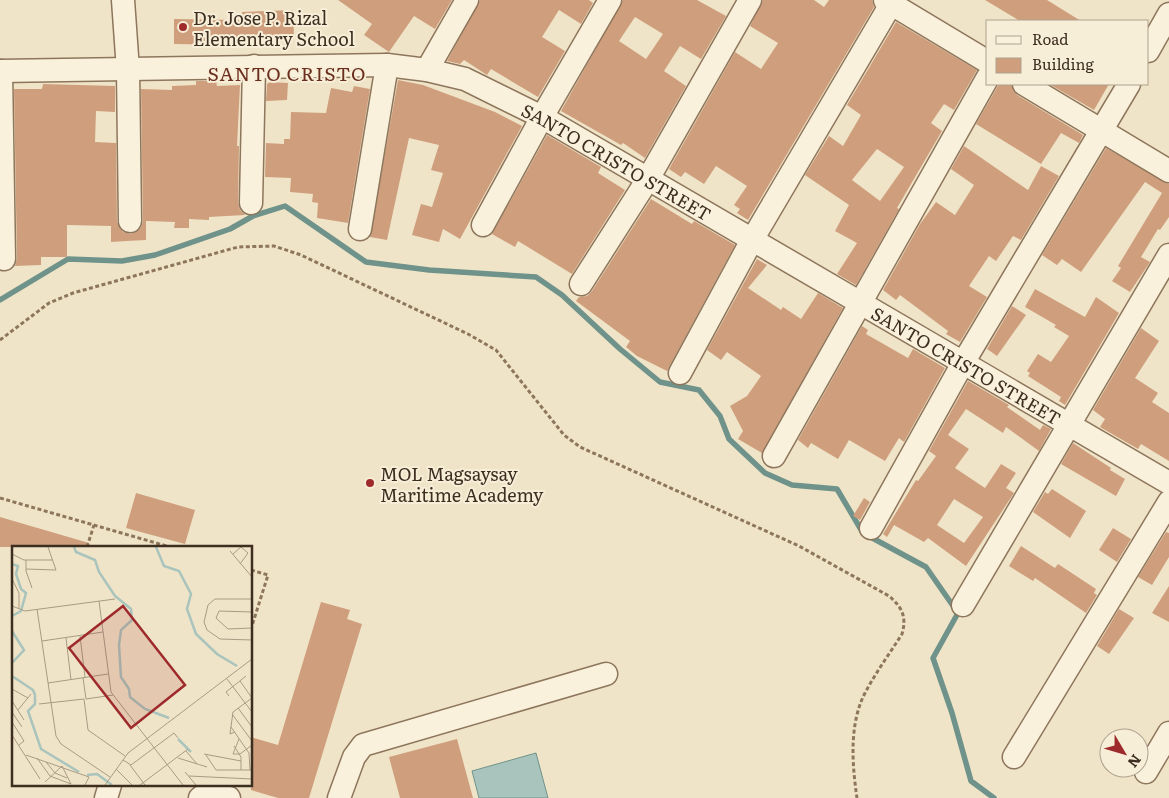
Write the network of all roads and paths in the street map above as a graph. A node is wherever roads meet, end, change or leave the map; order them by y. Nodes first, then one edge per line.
1 (123, 0) edge
2 (467, 0) edge
3 (610, 0) edge
4 (750, 0) edge
5 (888, 2) edge
6 (1169, 14) edge
7 (1149, 49) edge
8 (986, 61) edge
9 (254, 66) junction
10 (387, 66) junction
11 (128, 70) junction
12 (427, 70) junction
13 (1, 71) edge
14 (986, 81) edge
15 (1026, 85) edge
16 (1128, 85) edge
17 (542, 117) junction
18 (1102, 131) junction
19 (1169, 171) edge
20 (648, 179) junction
21 (251, 203) dead end
22 (130, 221) dead end
23 (482, 225) dead end
24 (360, 228) dead end
25 (752, 240) junction
26 (1169, 255) edge
27 (4, 258) dead end
28 (581, 284) dead end
29 (860, 303) junction
30 (0, 340) edge
31 (963, 363) junction
32 (680, 373) dead end
33 (1070, 425) junction
34 (774, 456) dead end
35 (1169, 483) edge
36 (0, 498) edge
37 (1169, 502) edge
38 (94, 525) junction
39 (871, 528) dead end
40 (87, 546) edge
41 (167, 546) edge
42 (252, 570) edge
43 (963, 605) dead end
44 (252, 626) edge
45 (606, 674) dead end
46 (1169, 733) edge
47 (1014, 757) dead end
48 (1149, 767) edge
49 (200, 798) edge
50 (228, 798) edge
51 (339, 798) edge
52 (857, 798) edge

1 - 11 street
2 - 12 street
3 - 17 street
4 - 20 street
5 - 8 street
5 - 25 street
6 - 7 street
9 - 10 street, SANTO CRISTO STREET
9 - 11 street, SANTO CRISTO STREET
9 - 21 street
10 - 12 street, SANTO CRISTO STREET
10 - 24 street
11 - 13 street, SANTO CRISTO STREET
11 - 22 street
12 - 17 street, SANTO CRISTO STREET
13 - 27 street
14 - 29 street
15 - 18 street
16 - 18 street
17 - 20 street, SANTO CRISTO STREET
17 - 23 street
18 - 19 street
18 - 31 street
20 - 25 street, SANTO CRISTO STREET
20 - 28 street
25 - 29 street, SANTO CRISTO STREET
25 - 32 street
26 - 33 street
29 - 31 street, SANTO CRISTO STREET
29 - 34 street
30 - 52 path
31 - 33 street, SANTO CRISTO STREET
31 - 39 street
33 - 35 street, SANTO CRISTO STREET
33 - 43 street
36 - 38 path
37 - 47 street
38 - 40 path
38 - 41 path
42 - 44 path
45 - 51 street
46 - 48 street
49 - 50 street

